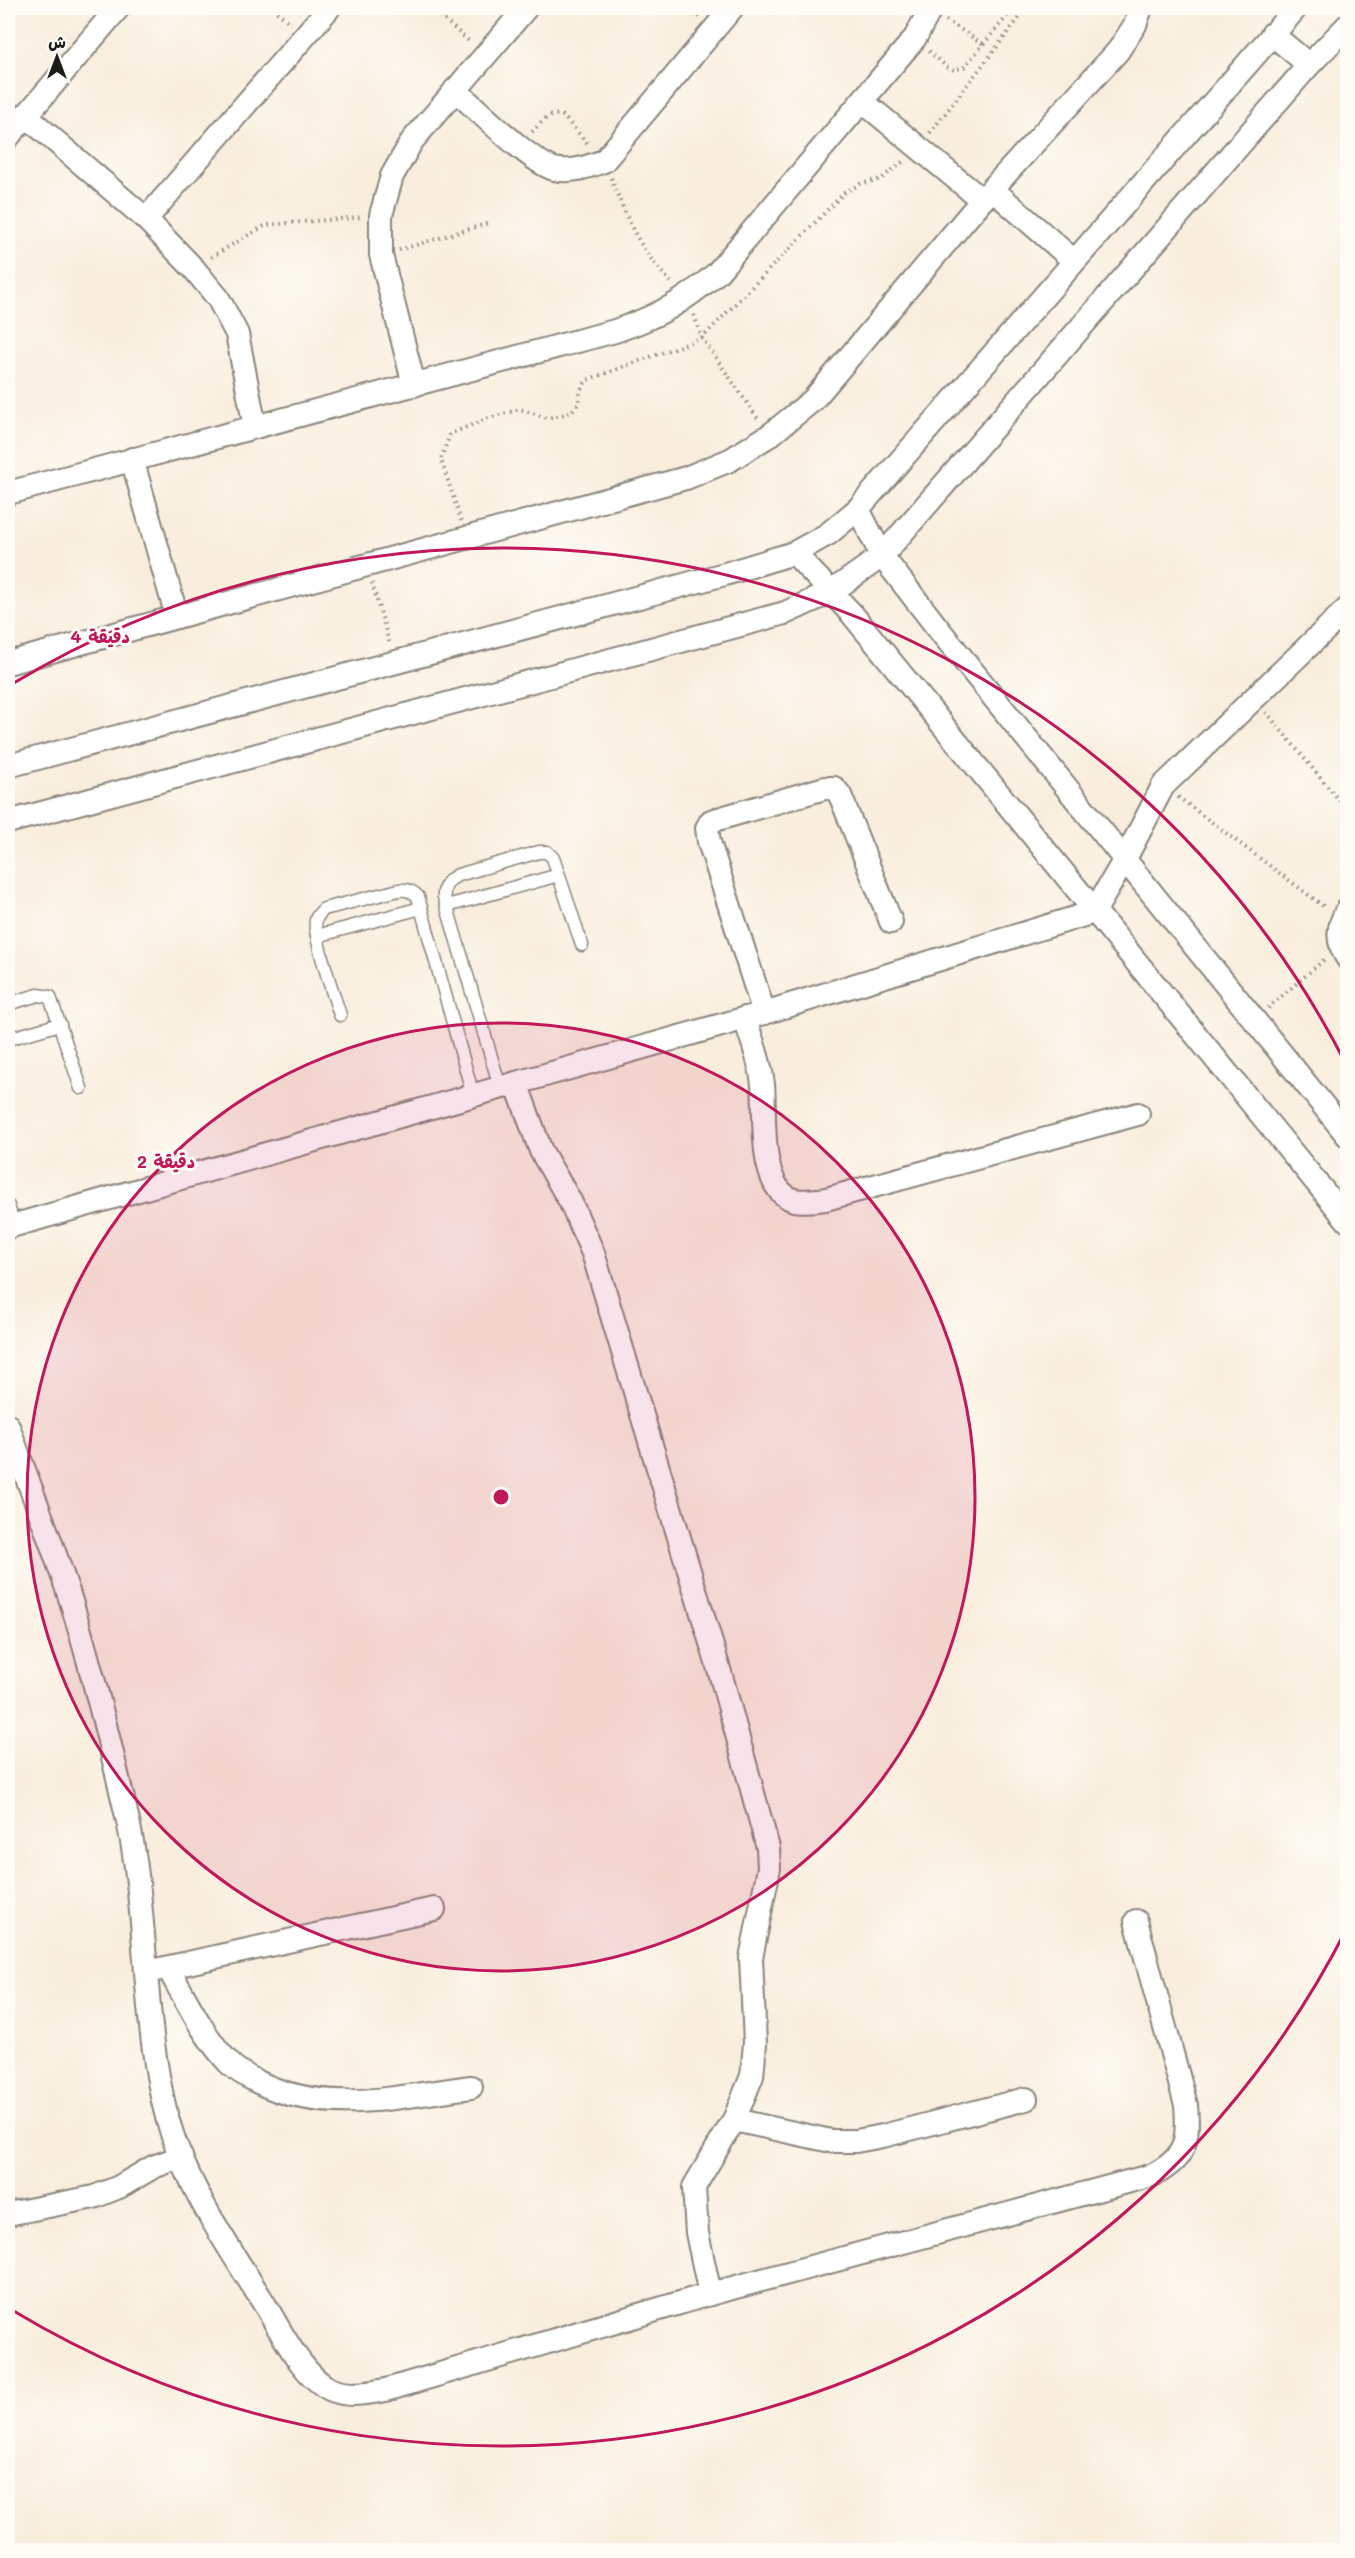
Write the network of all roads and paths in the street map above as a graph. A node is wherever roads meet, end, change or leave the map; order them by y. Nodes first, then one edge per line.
1 (118, 8) edge
2 (329, 8) edge
3 (431, 8) edge
4 (526, 8) edge
5 (732, 8) edge
6 (1014, 8) edge
7 (1027, 8) edge
8 (1141, 8) edge
9 (1296, 8) edge
10 (931, 9) edge
11 (1347, 25) edge
12 (1272, 34) junction
13 (915, 38) junction
14 (983, 44) junction
15 (485, 55) junction
16 (1309, 65) junction
17 (455, 90) junction
18 (862, 101) junction
19 (25, 115) junction
20 (8, 137) edge
21 (518, 145) junction
22 (918, 149) junction
23 (604, 161) junction
24 (987, 195) junction
25 (381, 215) junction
26 (146, 219) junction
27 (489, 223) dead end
28 (381, 255) junction
29 (1074, 261) junction
30 (194, 269) junction
31 (687, 298) junction
32 (702, 338) junction
33 (414, 385) junction
34 (255, 427) junction
35 (770, 435) junction
36 (132, 459) junction
37 (8, 493) edge
38 (858, 509) junction
39 (466, 538) junction
40 (794, 553) junction
41 (882, 556) junction
42 (366, 566) junction
43 (831, 591) junction
44 (1347, 608) edge
45 (177, 617) junction
46 (8, 663) edge
47 (396, 663) junction
48 (1254, 698) junction
49 (8, 766) edge
50 (1163, 786) junction
51 (1347, 811) edge
52 (8, 822) edge
53 (1125, 859) junction
54 (559, 875) junction
55 (447, 906) junction
56 (421, 908) junction
57 (1094, 912) junction
58 (1344, 914) edge
59 (891, 921) dead end
60 (317, 936) junction
61 (582, 945) dead end
62 (1344, 952) edge
63 (8, 1004) edge
64 (340, 1015) dead end
65 (754, 1015) junction
66 (1253, 1022) junction
67 (60, 1024) junction
68 (8, 1039) edge
69 (508, 1085) junction
70 (81, 1088) dead end
71 (473, 1095) junction
72 (1138, 1114) dead end
73 (1347, 1136) edge
74 (10, 1219) edge
75 (1347, 1221) edge
76 (8, 1426) edge
77 (434, 1909) dead end
78 (1136, 1921) dead end
79 (168, 1968) junction
80 (146, 1973) junction
81 (471, 2087) dead end
82 (1026, 2099) dead end
83 (734, 2120) junction
84 (181, 2157) junction
85 (8, 2214) edge
86 (710, 2294) junction

1 - 19 street
2 - 26 street
3 - 15 path
4 - 15 street
5 - 23 street
6 - 14 path
7 - 22 path
8 - 24 street
9 - 12 street
10 - 13 street
10 - 14 path
11 - 16 street
12 - 16 street
12 - 29 street
13 - 14 path
13 - 18 street
15 - 17 street
16 - 41 street
17 - 21 street
17 - 25 street
18 - 22 street
18 - 31 street
19 - 20 street
19 - 26 street
21 - 23 street
21 - 23 path
22 - 24 street
22 - 32 path
23 - 31 path
24 - 29 street
24 - 35 street
25 - 28 street
25 - 30 path
26 - 30 street
27 - 28 path
28 - 33 street
29 - 38 street
30 - 34 street
31 - 33 street
32 - 35 path
32 - 39 path
33 - 34 street
34 - 36 street
35 - 39 street
36 - 37 street
36 - 45 street
38 - 40 street
38 - 41 street
39 - 42 street
40 - 43 street
40 - 47 street
41 - 43 street
41 - 53 street
42 - 45 street
42 - 47 path
43 - 52 street
43 - 57 street
44 - 48 street
45 - 46 street
47 - 49 street
48 - 50 street
48 - 51 path
50 - 53 street
50 - 58 path
53 - 57 street
53 - 66 street
54 - 55 lane
54 - 55 lane
54 - 61 lane
55 - 69 lane
56 - 60 lane
56 - 60 lane
56 - 71 lane
57 - 65 street
57 - 75 street
58 - 62 street
59 - 65 street
60 - 64 lane
62 - 66 path
63 - 67 lane
65 - 69 street
65 - 72 street
66 - 73 street
67 - 68 lane
67 - 70 lane
69 - 71 street
69 - 83 street
71 - 74 street
76 - 80 street
77 - 79 street
78 - 86 street
79 - 80 street
79 - 81 street
80 - 84 street
82 - 83 street
83 - 86 street
84 - 85 street
84 - 86 street

